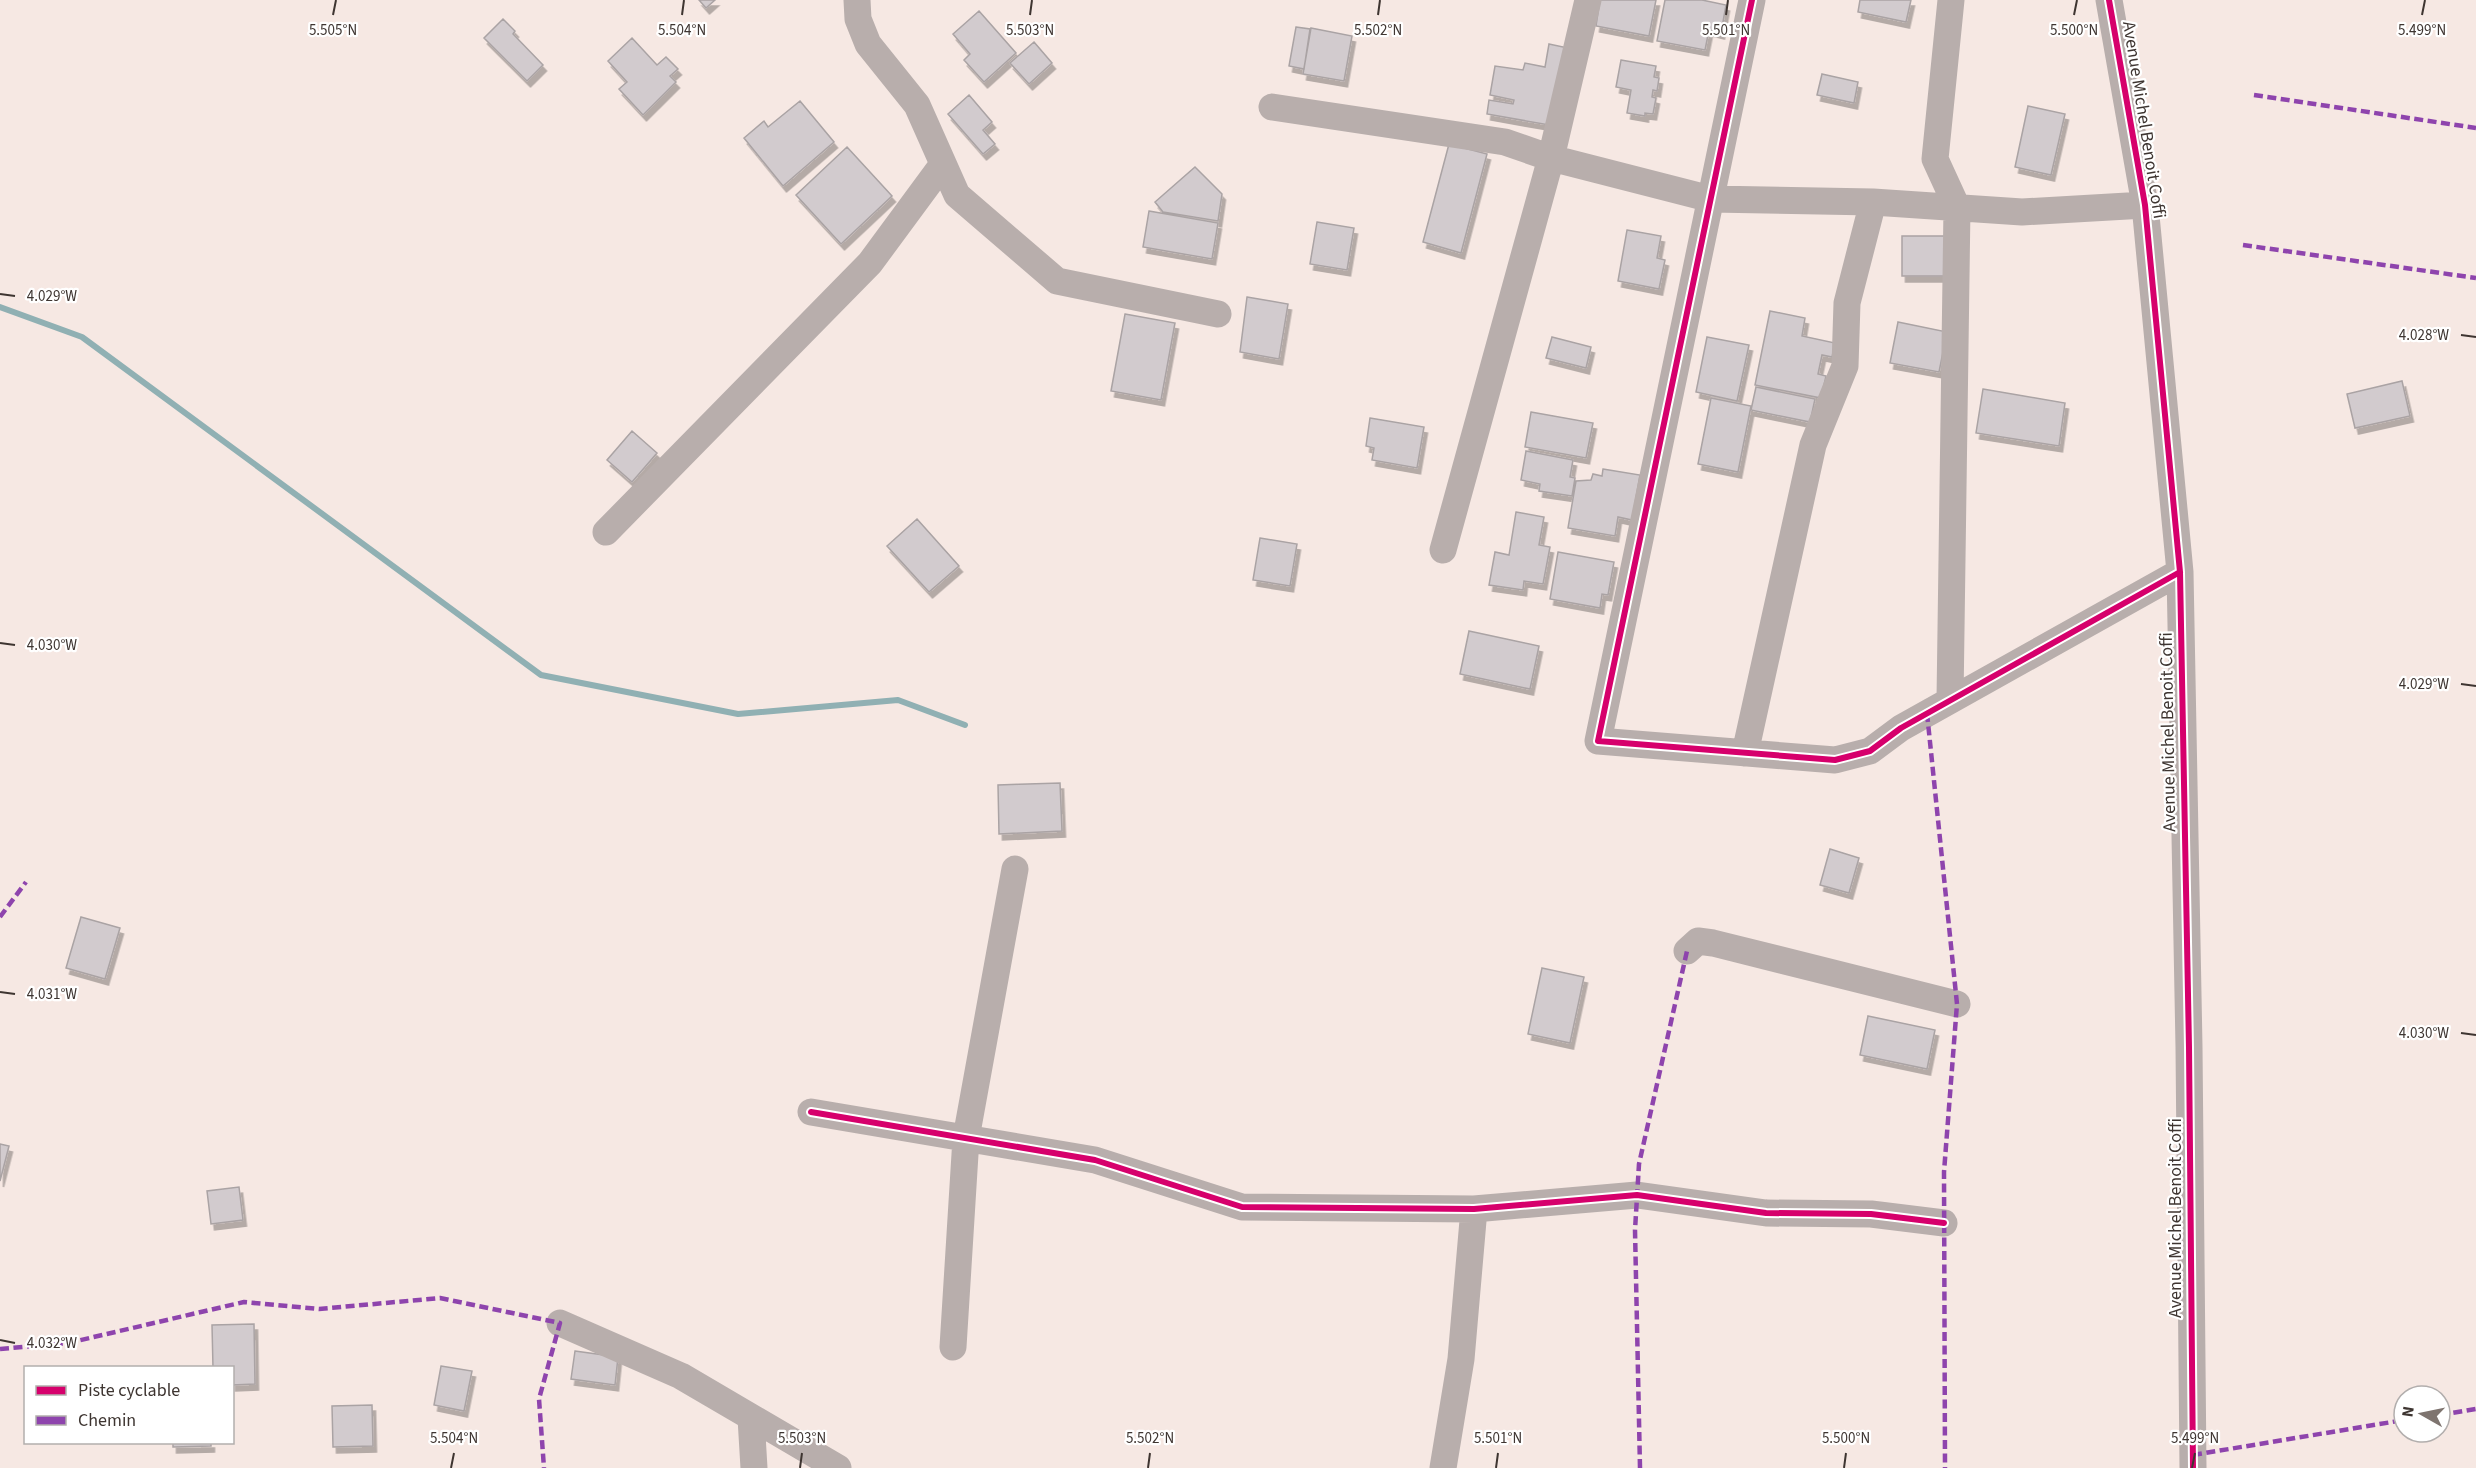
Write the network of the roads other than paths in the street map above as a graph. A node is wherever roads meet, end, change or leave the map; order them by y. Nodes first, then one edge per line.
1 (836, 0) edge
2 (1588, 0) edge
3 (1752, 0) edge
4 (1951, 0) edge
5 (2109, 0) edge
6 (857, 9) edge
7 (1272, 106) dead end
8 (1551, 158) junction
9 (943, 164) junction
10 (1711, 199) junction
11 (1873, 202) junction
12 (2145, 205) junction
13 (1957, 207) junction
14 (1218, 314) dead end
15 (606, 532) dead end
16 (1443, 550) dead end
17 (2180, 572) junction
18 (1950, 700) junction
19 (1745, 753) junction
20 (1015, 869) dead end
21 (1687, 951) dead end
22 (1957, 1004) dead end
23 (811, 1112) dead end
24 (966, 1138) junction
25 (1474, 1209) junction
26 (1944, 1223) dead end
27 (560, 1323) dead end
28 (953, 1347) dead end
29 (751, 1418) junction
30 (754, 1468) edge
31 (838, 1468) edge
32 (1443, 1468) edge
33 (2193, 1468) edge

1 - 6 street
2 - 8 street
3 - 10 street
4 - 13 street
5 - 12 street, Avenue Michel Benoit Coffi
6 - 9 street
7 - 8 street
8 - 10 street
8 - 16 street
9 - 14 street
9 - 15 street
10 - 11 street
10 - 19 street
11 - 13 street
11 - 19 street
12 - 13 street
12 - 17 street, Avenue Michel Benoit Coffi
13 - 18 street
17 - 18 street
17 - 33 street, Avenue Michel Benoit Coffi
18 - 19 street
20 - 24 street
21 - 22 street
23 - 24 street
24 - 25 street
24 - 28 street
25 - 26 street
25 - 32 street
27 - 29 street
29 - 30 street
29 - 31 street

